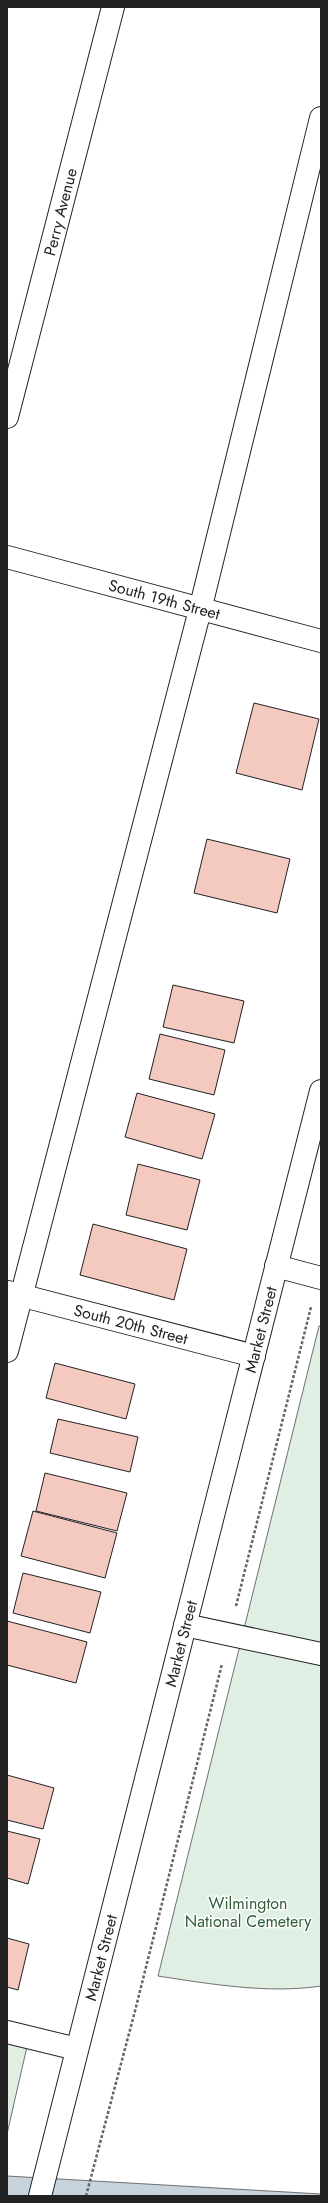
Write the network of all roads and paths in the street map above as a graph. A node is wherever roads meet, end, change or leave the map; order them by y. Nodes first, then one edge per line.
1 (113, 7) edge
2 (321, 118) edge
3 (7, 417) edge
4 (7, 558) edge
5 (200, 610) junction
6 (321, 642) edge
7 (321, 1090) edge
8 (276, 1266) junction
9 (321, 1278) edge
10 (14, 1293) edge
11 (312, 1302) dead end
12 (7, 1351) edge
13 (254, 1356) junction
14 (185, 1625) junction
15 (229, 1634) junction
16 (321, 1654) edge
17 (7, 2032) edge
18 (77, 2049) junction
19 (40, 2196) edge
20 (86, 2196) edge

1 - 3 street, Perry Avenue
2 - 5 street
4 - 5 street, South 19th Street
5 - 6 street, South 19th Street
5 - 10 street
7 - 8 street, Market Street
8 - 9 street
8 - 13 street, Market Street
10 - 12 street
10 - 13 street, South 20th Street
11 - 15 path
13 - 14 street, Market Street
14 - 15 street
14 - 18 street, Market Street
15 - 16 street
15 - 20 path
17 - 18 street
18 - 19 street, Market Street

